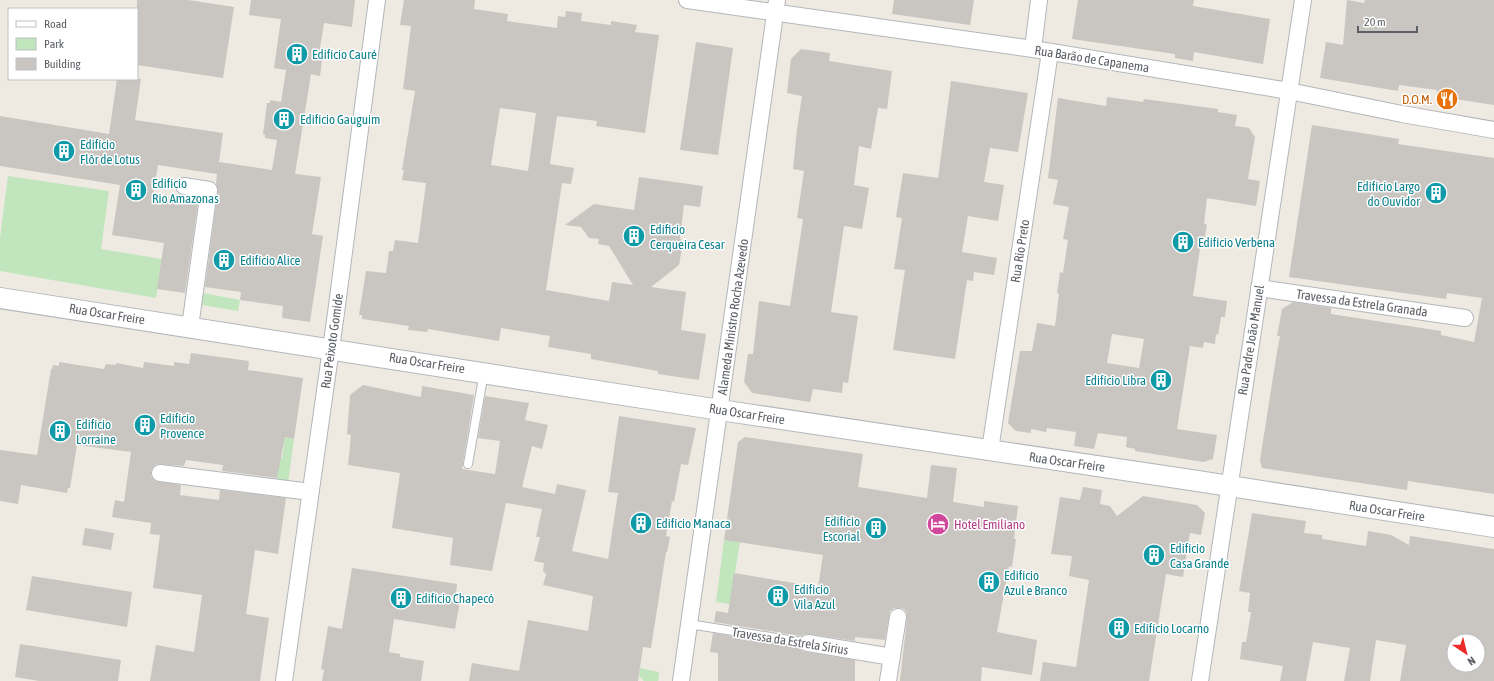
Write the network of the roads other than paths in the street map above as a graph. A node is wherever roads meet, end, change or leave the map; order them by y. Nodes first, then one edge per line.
1 (377, 0) edge
2 (687, 0) edge
3 (1039, 0) edge
4 (1303, 0) edge
5 (776, 6) edge
6 (1033, 49) junction
7 (1050, 52) junction
8 (1289, 92) junction
9 (1494, 130) edge
10 (184, 186) dead end
11 (1259, 288) junction
12 (0, 298) edge
13 (1465, 318) dead end
14 (190, 327) junction
15 (331, 348) junction
16 (484, 372) junction
17 (720, 410) junction
18 (990, 450) junction
19 (468, 464) dead end
20 (160, 473) dead end
21 (1229, 486) junction
22 (311, 492) junction
23 (1494, 527) edge
24 (898, 617) dead end
25 (689, 624) junction
26 (808, 644) joint
27 (892, 657) junction
28 (284, 681) edge
29 (681, 681) edge
30 (888, 681) edge
31 (1200, 681) edge

1 - 15 street, Rua Peixoto Gomide
2 - 5 street, Rua Barão de Capanema
3 - 6 street
4 - 8 street, Rua Padre João Manuel
5 - 6 street, Rua Barão de Capanema
5 - 17 street, Alameda Ministro Rocha Azevedo
6 - 7 street, Rua Barão de Capanema
7 - 8 street, Rua Barão de Capanema
7 - 18 street, Rua Rio Preto
8 - 9 street, Rua Barão de Capanema
8 - 11 street, Rua Padre João Manuel
10 - 14 street
11 - 13 street, Travessa da Estrela Granada
11 - 21 street, Rua Padre João Manuel
12 - 14 street, Rua Oscar Freire
14 - 15 street, Rua Oscar Freire
15 - 16 street, Rua Oscar Freire
15 - 22 street, Rua Peixoto Gomide
16 - 17 street, Rua Oscar Freire
16 - 19 lane
17 - 18 street, Rua Oscar Freire
17 - 25 street, Alameda Ministro Rocha Azevedo
18 - 21 street, Rua Oscar Freire
20 - 22 street
21 - 23 street, Rua Oscar Freire
21 - 31 street, Rua Padre João Manuel
22 - 28 street, Rua Peixoto Gomide
24 - 27 street
25 - 26 lane, Travessa da Estrela Sírius
25 - 29 street, Alameda Ministro Rocha Azevedo
26 - 27 street, Travessa da Estrela Sírius
27 - 30 street

